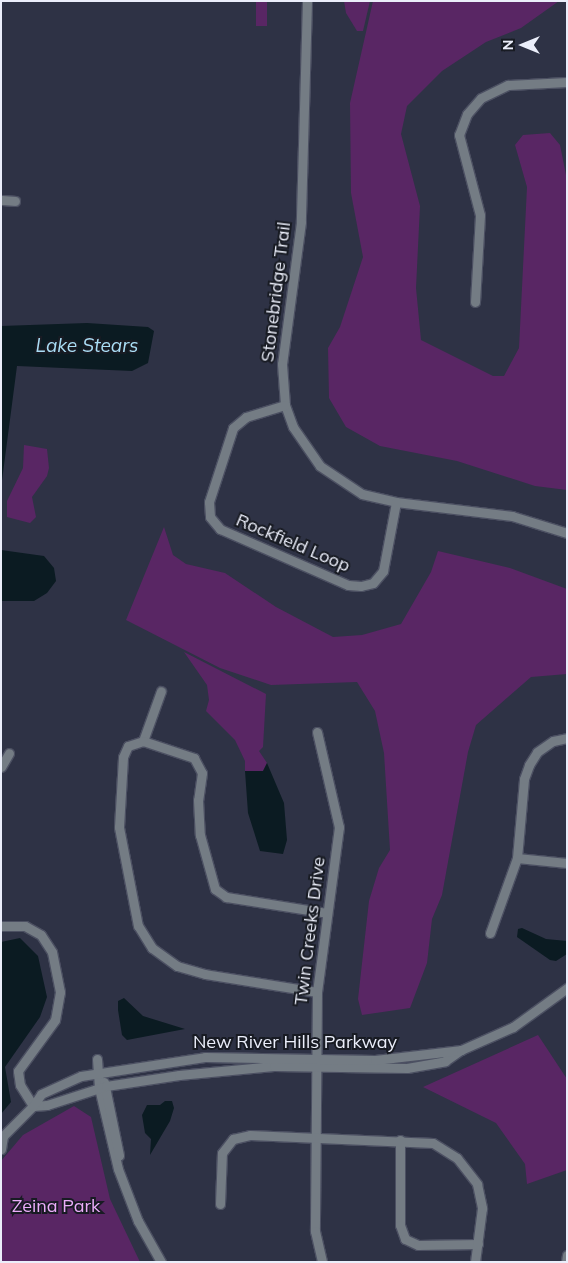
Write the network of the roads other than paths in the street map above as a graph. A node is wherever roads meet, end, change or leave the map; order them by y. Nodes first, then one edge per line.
1 (307, 1) edge
2 (567, 82) edge
3 (1, 200) edge
4 (14, 201) dead end
5 (475, 302) dead end
6 (285, 405) junction
7 (396, 502) junction
8 (567, 533) edge
9 (160, 691) dead end
10 (317, 732) dead end
11 (567, 738) edge
12 (142, 741) junction
13 (9, 752) dead end
14 (1, 768) edge
15 (518, 858) junction
16 (567, 863) edge
17 (327, 913) junction
18 (1, 926) edge
19 (490, 933) dead end
20 (567, 988) edge
21 (317, 992) junction
22 (461, 1050) junction
23 (98, 1058) dead end
24 (316, 1058) junction
25 (316, 1067) junction
26 (100, 1072) junction
27 (102, 1087) junction
28 (33, 1106) junction
29 (2, 1137) edge
30 (316, 1137) junction
31 (400, 1140) junction
32 (1, 1149) edge
33 (220, 1204) dead end
34 (478, 1244) junction
35 (567, 1255) edge
36 (161, 1262) edge
37 (322, 1262) edge
38 (475, 1262) edge
39 (566, 1262) edge

1 - 6 street, Stonebridge Trail
2 - 5 street
3 - 4 street
6 - 7 street, Stonebridge Trail
6 - 7 street, Rockfield Loop
7 - 8 street, Stonebridge Trail
9 - 12 street
10 - 17 street, Twin Creeks Drive
11 - 15 street
12 - 17 street
12 - 21 street
13 - 14 street
15 - 16 street
15 - 19 street
17 - 21 street, Twin Creeks Drive
18 - 28 street
20 - 22 street, New River Hills Parkway
21 - 24 street, Twin Creeks Drive
22 - 24 street, New River Hills Parkway
22 - 25 street, New River Hills Parkway
23 - 26 street
24 - 25 street, Twin Creeks Drive
24 - 26 street, New River Hills Parkway
25 - 27 street, New River Hills Parkway
25 - 30 street, Twin Creeks Drive
26 - 27 street
26 - 28 street, New River Hills Parkway
27 - 28 street, New River Hills Parkway
27 - 36 street
28 - 29 street, New River Hills Parkway
29 - 32 street
30 - 31 street
30 - 33 street
30 - 37 street, Twin Creeks Drive
31 - 34 street
31 - 34 street
34 - 38 street
35 - 39 street

